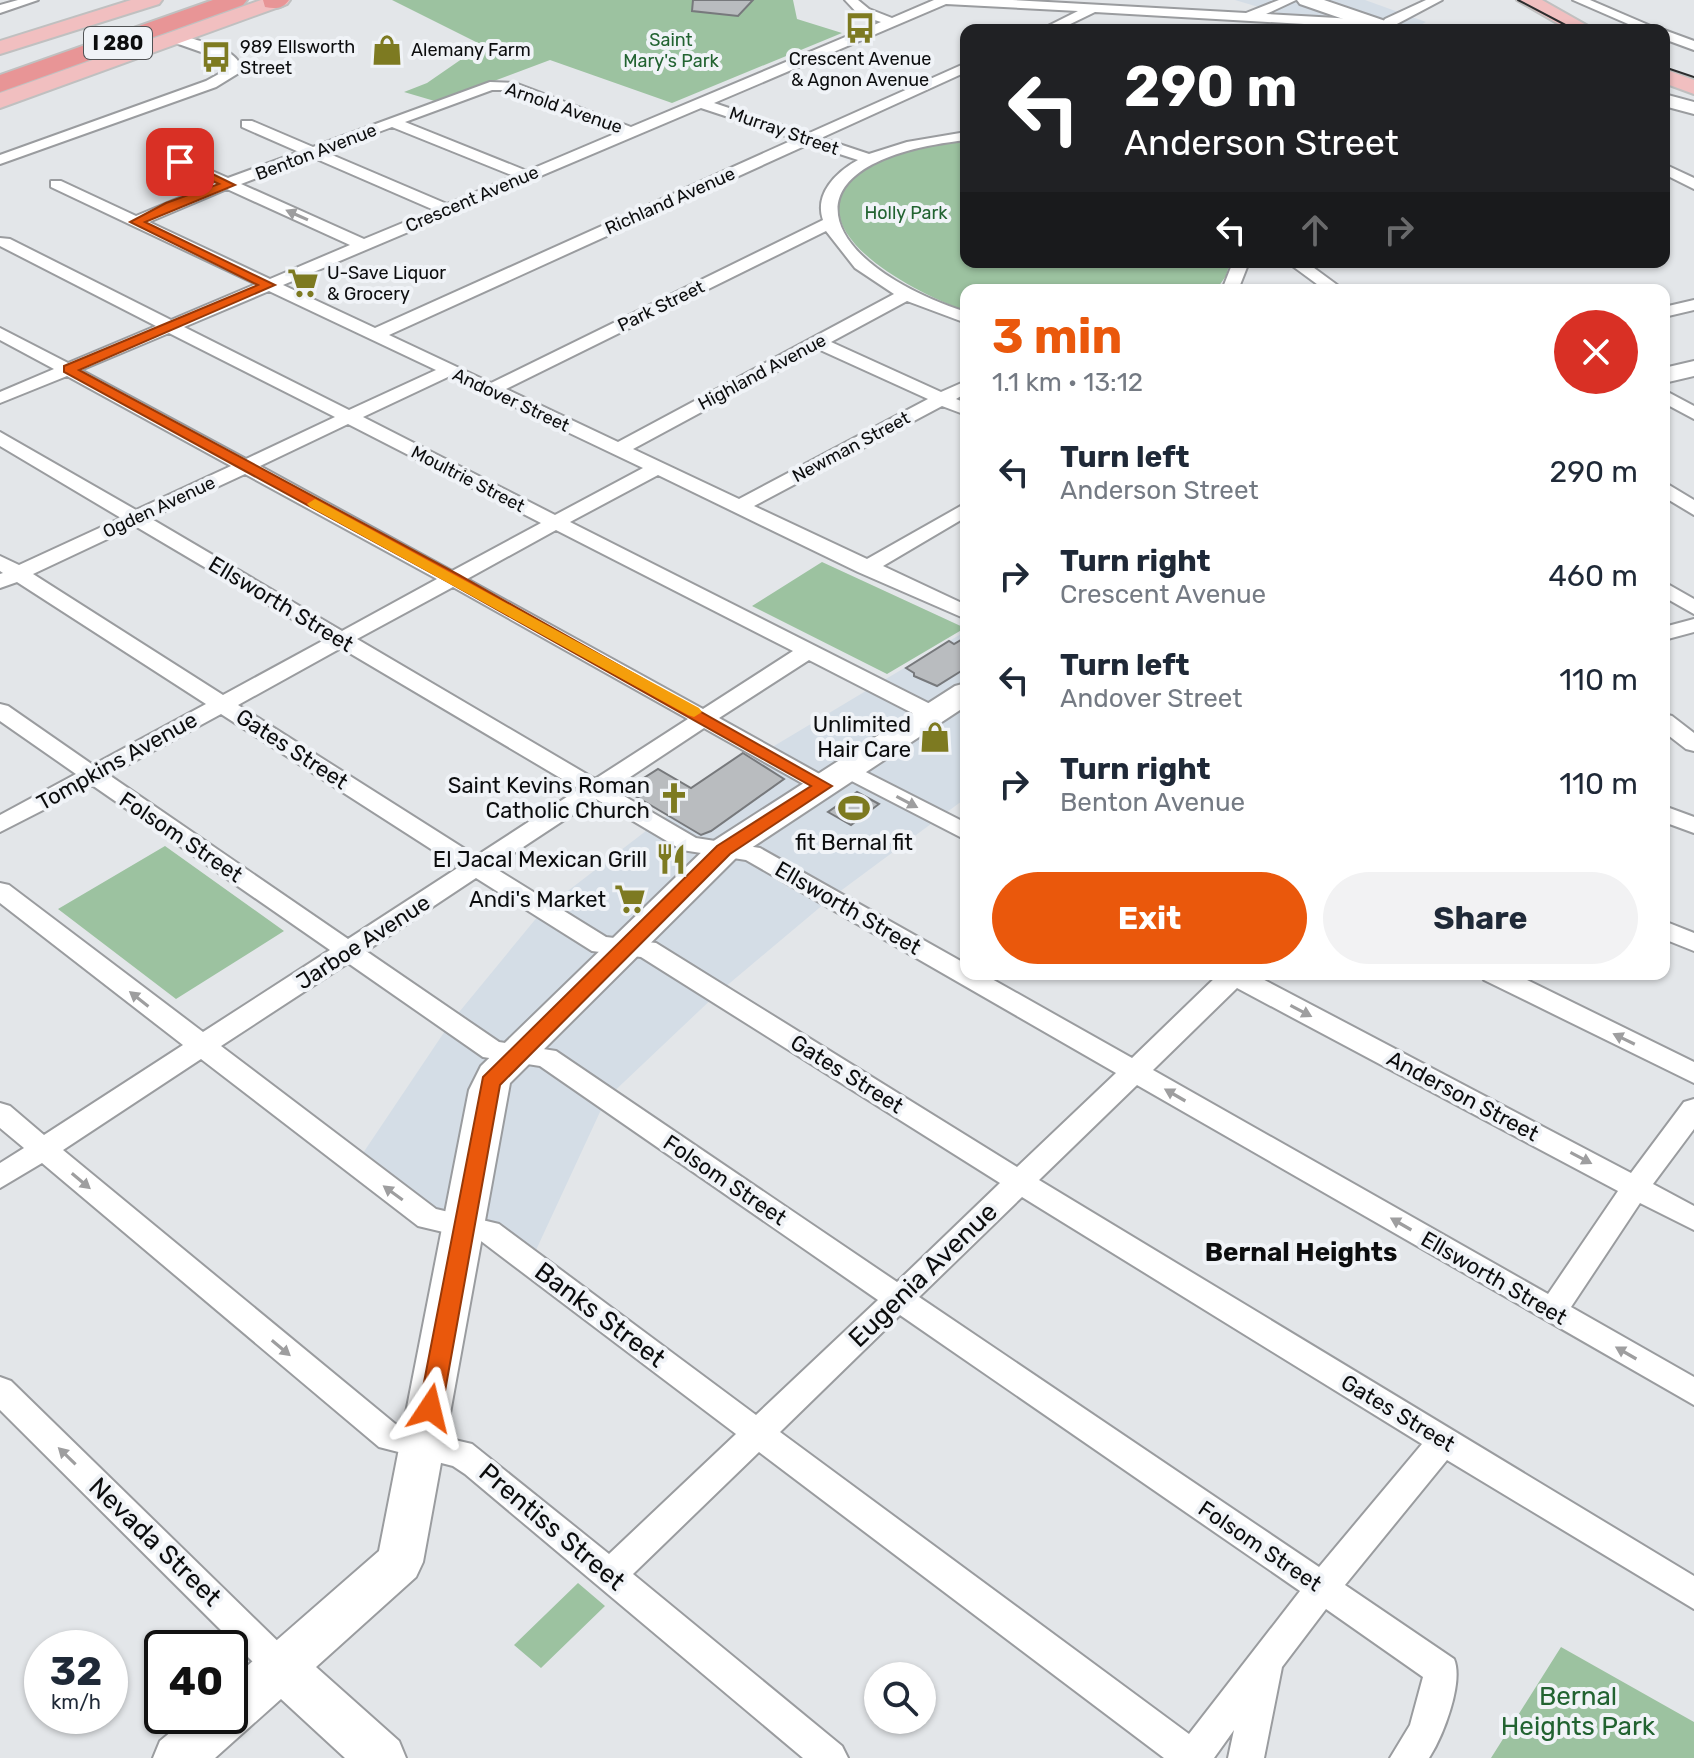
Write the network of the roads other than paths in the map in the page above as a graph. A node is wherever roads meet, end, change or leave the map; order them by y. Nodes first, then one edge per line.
1 (32, 0) edge
2 (154, 0) edge
3 (193, 0) edge
4 (235, 0) edge
5 (851, 0) edge
6 (944, 0) edge
7 (1119, 0) edge
8 (1290, 0) edge
9 (1306, 0) edge
10 (1436, 0) edge
11 (1527, 0) edge
12 (1579, 0) edge
13 (277, 1) edge
14 (1505, 5) dead end
15 (1622, 6) dead end
16 (0, 9) edge
17 (1092, 10) junction
18 (1607, 12) junction
19 (1245, 18) junction
20 (892, 22) junction
21 (1060, 24) edge
22 (1232, 24) edge
23 (1328, 24) edge
24 (1373, 24) edge
25 (1388, 24) edge
26 (1540, 24) edge
27 (1573, 24) edge
28 (1638, 24) edge
29 (1670, 36) edge
30 (175, 38) junction
31 (1694, 46) edge
32 (0, 48) edge
33 (0, 56) edge
34 (1670, 65) edge
35 (0, 68) edge
36 (89, 68) joint
37 (960, 70) edge
38 (1694, 73) edge
39 (1670, 78) edge
40 (0, 84) edge
41 (497, 85) joint
42 (1694, 87) edge
43 (0, 99) edge
44 (1670, 102) edge
45 (701, 103) junction
46 (1694, 108) edge
47 (392, 122) junction
48 (247, 124) dead end
49 (632, 132) junction
50 (960, 137) edge
51 (806, 139) junction
52 (314, 152) junction
53 (866, 158) junction
54 (0, 160) edge
55 (180, 162) dead end
56 (1670, 171) edge
57 (527, 176) junction
58 (56, 184) dead end
59 (1694, 184) edge
60 (229, 185) junction
61 (447, 210) junction
62 (136, 222) junction
63 (831, 222) junction
64 (4, 242) dead end
65 (364, 245) junction
66 (1304, 268) edge
67 (1327, 284) edge
68 (268, 285) junction
69 (907, 294) junction
70 (1694, 305) edge
71 (1670, 311) edge
72 (960, 316) edge
73 (170, 327) junction
74 (0, 333) edge
75 (374, 335) junction
76 (818, 342) junction
77 (1694, 368) edge
78 (69, 369) junction
79 (449, 370) junction
80 (1670, 374) edge
81 (960, 389) edge
82 (490, 390) junction
83 (0, 398) edge
84 (942, 399) junction
85 (1670, 399) edge
86 (960, 407) edge
87 (1694, 414) edge
88 (347, 418) junction
89 (0, 438) edge
90 (617, 450) junction
91 (245, 466) junction
92 (656, 468) junction
93 (1670, 492) edge
94 (737, 507) junction
95 (1694, 509) edge
96 (960, 513) edge
97 (136, 518) junction
98 (556, 523) junction
99 (865, 568) junction
100 (6, 572) edge
101 (453, 579) junction
102 (1670, 592) edge
103 (1694, 608) edge
104 (960, 610) edge
105 (1694, 625) edge
106 (1670, 632) edge
107 (342, 639) junction
108 (806, 652) junction
109 (222, 704) junction
110 (953, 706) edge
111 (0, 711) edge
112 (705, 718) junction
113 (1670, 726) edge
114 (1694, 744) edge
115 (91, 775) junction
116 (836, 778) junction
117 (596, 789) junction
118 (1670, 816) edge
119 (0, 825) edge
120 (1694, 826) edge
121 (960, 830) edge
122 (724, 850) junction
123 (476, 867) junction
124 (0, 891) edge
125 (1670, 932) edge
126 (1694, 943) edge
127 (624, 947) junction
128 (350, 951) junction
129 (960, 972) edge
130 (974, 980) edge
131 (1228, 980) edge
132 (1245, 980) edge
133 (1505, 980) edge
134 (201, 1047) junction
135 (518, 1054) junction
136 (1134, 1072) junction
137 (1694, 1073) edge
138 (1694, 1109) edge
139 (0, 1113) edge
140 (43, 1150) junction
141 (0, 1177) edge
142 (1020, 1182) junction
143 (1635, 1188) junction
144 (1694, 1219) edge
145 (462, 1227) junction
146 (899, 1298) junction
147 (1552, 1311) junction
148 (0, 1390) edge
149 (1694, 1392) edge
150 (758, 1433) junction
151 (1444, 1441) junction
152 (423, 1448) junction
153 (610, 1575) junction
154 (1322, 1588) junction
155 (1694, 1594) edge
156 (1267, 1661) junction
157 (282, 1668) junction
158 (248, 1697) edge
159 (205, 1734) edge
160 (178, 1758) edge
161 (381, 1758) edge
162 (830, 1758) edge
163 (1192, 1758) edge
164 (1246, 1758) edge
165 (1408, 1758) edge

1 - 16 street
2 - 32 main road
2 - 33 highway
3 - 35 highway, I 280
4 - 40 highway, I 280
5 - 20 street
6 - 17 street
6 - 20 street, Crescent Avenue
7 - 17 street
8 - 19 street
9 - 24 street
10 - 25 street
11 - 27 main road
12 - 18 street
13 - 30 main road
14 - 26 main road
15 - 18 street
17 - 19 street
17 - 21 street
18 - 28 street
19 - 22 street
19 - 23 street
20 - 45 street, Crescent Avenue
29 - 31 street
30 - 36 main road
30 - 54 street
34 - 38 main road
36 - 43 highway
37 - 51 street, Richland Avenue
39 - 42 main road
41 - 47 street, Benton Avenue
41 - 49 street, Arnold Avenue
44 - 46 street
45 - 49 street, Crescent Avenue
45 - 51 street, Murray Street
47 - 52 street, Benton Avenue
47 - 57 street
48 - 52 street
49 - 57 street, Crescent Avenue
50 - 53 street
51 - 53 street, Murray Street
51 - 75 street, Richland Avenue
52 - 60 street, Benton Avenue
52 - 61 street
53 - 63 street
55 - 60 street
56 - 59 street
57 - 61 street, Crescent Avenue
58 - 62 street, Andover Street
60 - 62 street, Benton Avenue
65 -> 60 street
61 - 65 street, Crescent Avenue
62 - 68 street, Andover Street
63 - 69 street
63 - 82 street, Park Street
64 - 73 street, Moultrie Street
65 - 68 street, Crescent Avenue
66 - 67 street
68 - 73 street, Crescent Avenue
68 - 75 street, Andover Street
69 - 72 street
69 - 76 street, Highland Avenue
70 - 71 street
73 - 78 street, Crescent Avenue
73 - 88 street, Moultrie Street
74 - 78 street
75 - 79 street, Andover Street
76 - 84 street
76 - 90 street, Highland Avenue
77 - 80 street
78 - 83 street, Crescent Avenue
78 - 91 street
79 - 82 street, Andover Street
79 - 88 street, Ogden Avenue
81 - 84 street, Newman Street
82 - 90 street, Andover Street
84 - 86 street
84 - 94 street, Newman Street
85 - 87 street
88 - 91 street, Ogden Avenue
88 - 98 street, Moultrie Street
89 - 97 street, Ellsworth Street
90 - 92 street, Andover Street
91 - 97 street, Ogden Avenue
91 - 101 street
92 - 94 street, Andover Street
92 - 98 street, Tompkins Avenue
93 - 95 street
94 - 99 street, Andover Street
96 - 99 street
97 - 100 street, Ogden Avenue
97 - 107 street, Ellsworth Street
98 - 101 street, Tompkins Avenue
98 - 108 street, Moultrie Street
99 - 104 street, Andover Street
100 - 109 street, Gates Street
101 - 107 street, Tompkins Avenue
101 - 112 street
102 - 103 street
105 - 106 street
107 - 109 street, Tompkins Avenue
107 - 117 street, Ellsworth Street
108 - 110 street, Moultrie Street
108 - 112 street, Jarboe Avenue
109 - 115 street, Tompkins Avenue
109 - 123 street, Gates Street
110 - 116 street
111 - 115 street, Folsom Street
112 - 116 street
112 - 117 street, Jarboe Avenue
113 - 114 street
115 - 119 street, Tompkins Avenue
115 - 128 street, Folsom Street
116 -> 121 street
116 - 122 street
117 - 122 street, Ellsworth Street
117 - 123 street, Jarboe Avenue
118 - 120 street
122 - 127 street
122 - 129 street, Ellsworth Street
123 - 127 street, Gates Street
123 - 128 street, Jarboe Avenue
134 -> 124 street, Banks Street
125 - 126 street
127 - 135 street
127 - 142 street, Gates Street
128 - 134 street, Jarboe Avenue
128 - 135 street, Folsom Street
130 - 136 street, Ellsworth Street
131 - 136 street, Eugenia Avenue
132 -> 143 street, Anderson Street
137 -> 133 street
134 - 140 street, Jarboe Avenue
145 -> 134 street, Banks Street
135 - 145 street
135 - 146 street, Folsom Street
136 - 142 street, Eugenia Avenue
147 -> 136 street, Ellsworth Street
138 - 143 street
139 - 140 street, Prentiss Street
140 - 141 street, Jarboe Avenue
140 -> 152 street, Prentiss Street
142 - 146 street, Eugenia Avenue
142 - 151 street, Gates Street
143 - 144 street, Anderson Street
143 - 147 street
145 - 150 street, Banks Street
145 - 152 street
146 - 150 street, Eugenia Avenue
146 - 154 street, Folsom Street
149 -> 147 street, Ellsworth Street
157 -> 148 street, Nevada Street
150 - 153 street, Eugenia Avenue
150 - 163 street, Banks Street
151 - 154 street
151 - 155 street, Gates Street
152 - 153 street, Prentiss Street
152 - 157 street
153 - 162 street, Prentiss Street
154 - 156 street
154 - 165 street, Folsom Street
156 - 163 street
156 - 164 street
157 - 158 street
157 - 161 street, Nevada Street
159 - 160 street

